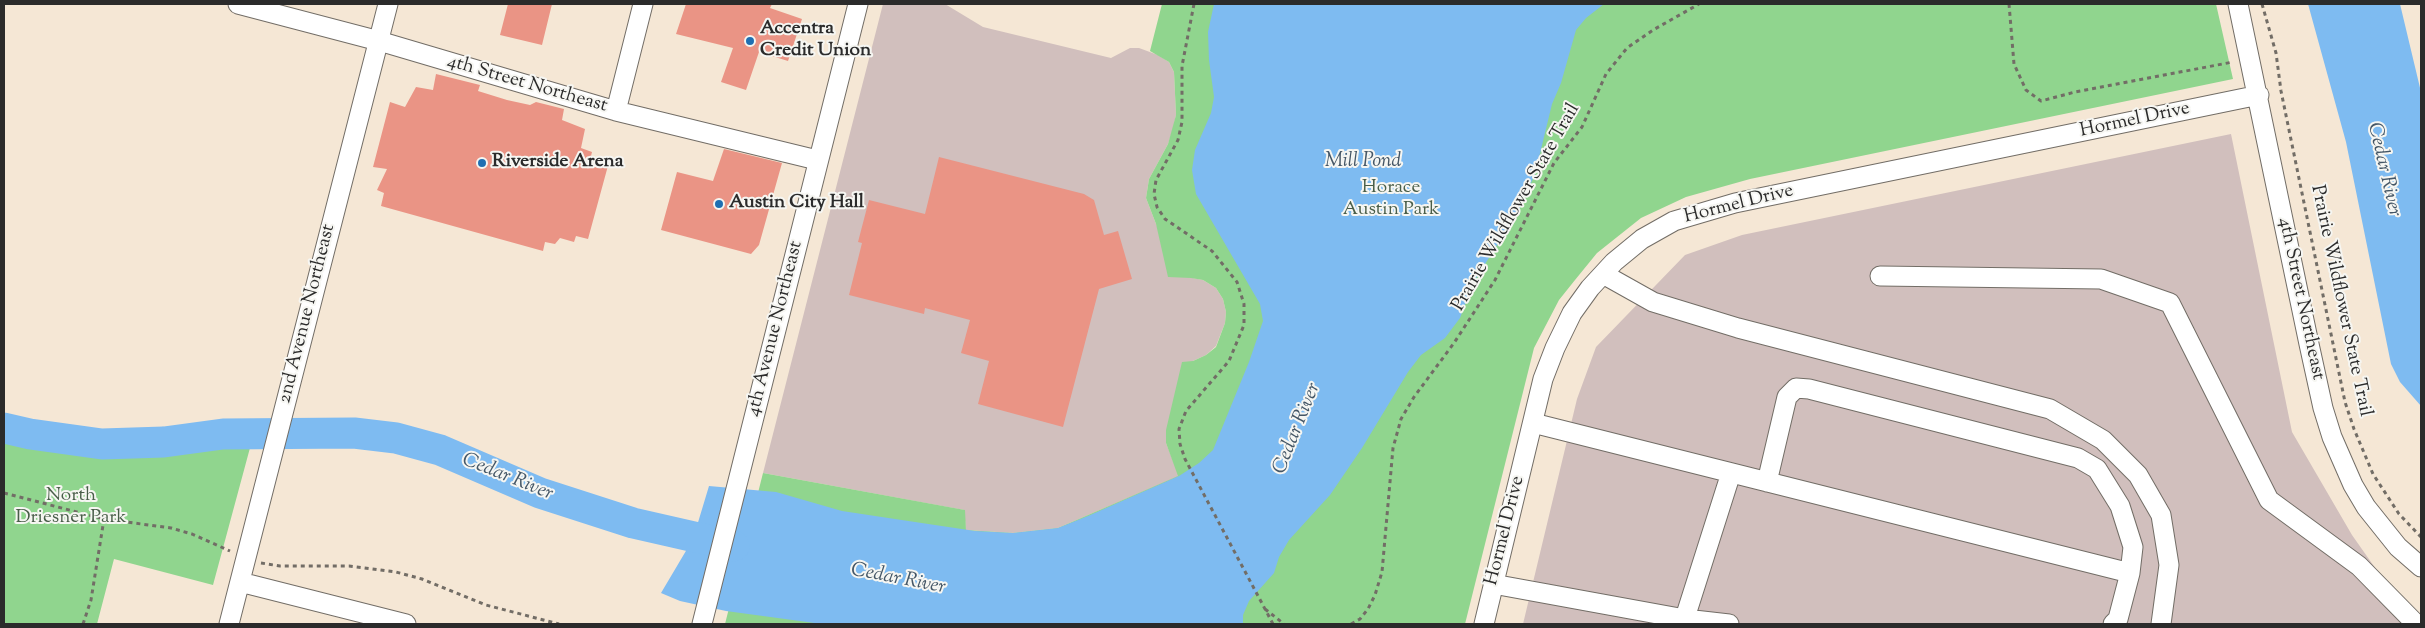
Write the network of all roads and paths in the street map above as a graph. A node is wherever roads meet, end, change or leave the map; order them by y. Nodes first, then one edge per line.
1 (238, 4) edge
2 (388, 4) edge
3 (643, 4) edge
4 (858, 4) edge
5 (1194, 4) edge
6 (1699, 4) edge
7 (2009, 4) edge
8 (2238, 4) edge
9 (2262, 4) edge
10 (378, 41) junction
11 (2234, 62) dead end
12 (2259, 95) junction
13 (616, 111) junction
14 (817, 160) junction
15 (1603, 274) junction
16 (1880, 276) dead end
17 (1533, 423) junction
18 (1732, 473) junction
19 (1767, 482) junction
20 (4, 493) edge
21 (104, 519) junction
22 (2421, 537) edge
23 (246, 558) junction
24 (2421, 567) edge
25 (2130, 573) junction
26 (240, 582) junction
27 (1493, 584) junction
28 (1263, 607) junction
29 (1684, 622) edge
30 (83, 624) edge
31 (229, 624) edge
32 (406, 624) edge
33 (559, 624) edge
34 (702, 624) edge
35 (1273, 624) edge
36 (1284, 624) edge
37 (1350, 624) edge
38 (1484, 624) edge
39 (1726, 624) edge
40 (2113, 624) edge
41 (2161, 624) edge
42 (2416, 624) edge

1 - 10 street, 4th Street Northeast
2 - 10 street, 2nd Avenue Northeast
3 - 13 street
4 - 14 street, 4th Avenue Northeast
5 - 28 path
6 - 37 path, Prairie Wildflower State Trail
7 - 11 path
8 - 12 street, 4th Street Northeast
9 - 22 path, Prairie Wildflower State Trail
10 - 13 street, 4th Street Northeast
10 - 23 street, 2nd Avenue Northeast
12 - 15 street, Hormel Drive
12 - 24 street, 4th Street Northeast
13 - 14 street, 4th Street Northeast
14 - 34 street, 4th Avenue Northeast
15 - 17 street, Hormel Drive
15 - 41 street
16 - 42 street
17 - 18 street
17 - 27 street, Hormel Drive
18 - 19 street
18 - 29 street
19 - 25 street
19 - 25 street
20 - 21 path
21 - 23 path
21 - 30 path
23 - 26 street, 2nd Avenue Northeast
23 - 33 path
25 - 40 street
26 - 31 street, 2nd Avenue Northeast
26 - 32 street
27 - 29 street
27 - 38 street, Hormel Drive
28 - 35 path
28 - 36 path
29 - 39 street

